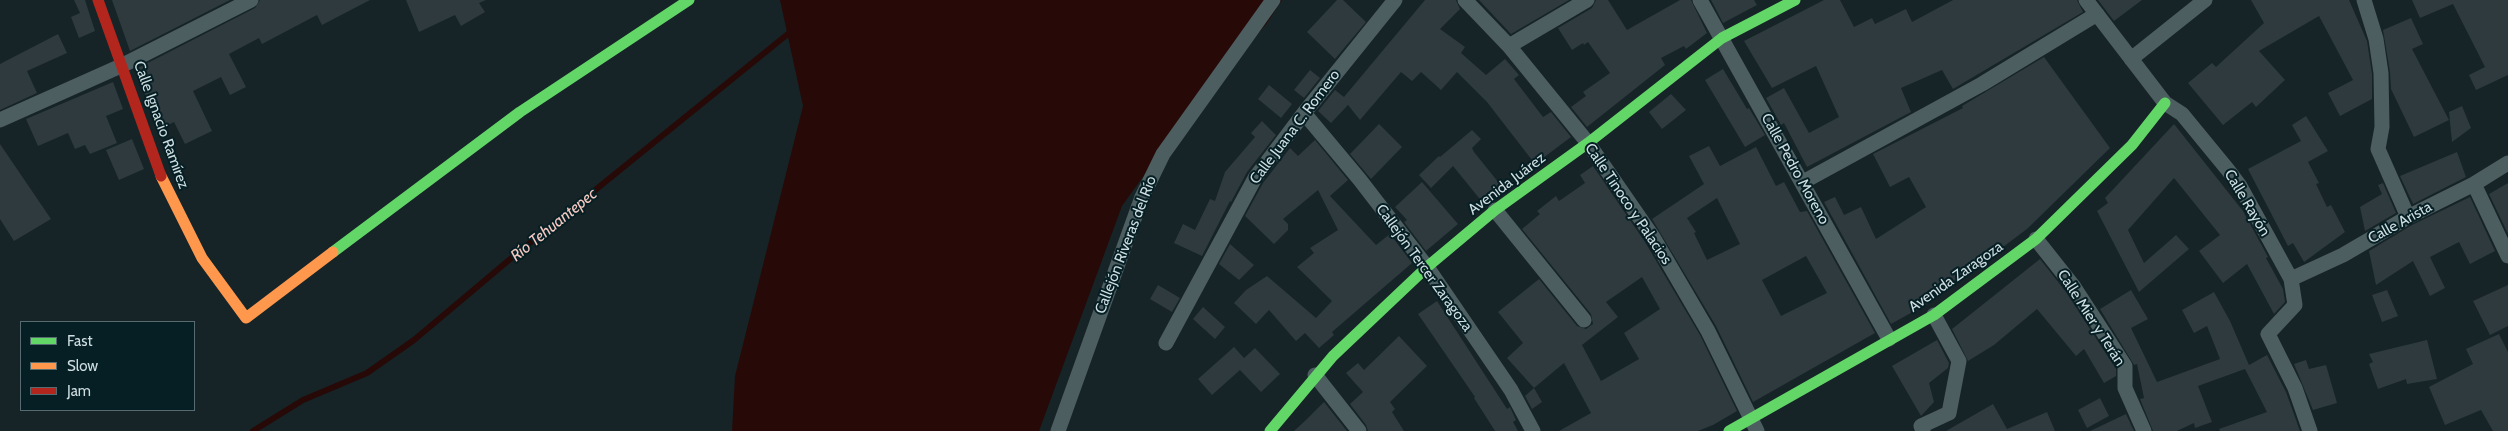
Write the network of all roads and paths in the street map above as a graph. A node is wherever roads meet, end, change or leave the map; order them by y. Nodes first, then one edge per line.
1 (98, 0) edge
2 (251, 0) edge
3 (689, 0) edge
4 (1273, 0) edge
5 (1395, 0) edge
6 (1465, 0) edge
7 (1587, 0) edge
8 (1700, 0) edge
9 (1795, 0) edge
10 (2086, 0) edge
11 (2205, 0) edge
12 (2364, 0) edge
13 (2097, 14) junction
14 (1722, 38) junction
15 (1509, 46) junction
16 (2131, 59) junction
17 (122, 64) junction
18 (2165, 103) junction
19 (1304, 112) junction
20 (0, 120) edge
21 (1588, 143) junction
22 (2508, 163) edge
23 (1803, 182) junction
24 (2474, 184) junction
25 (1494, 210) junction
26 (2408, 217) junction
27 (2036, 239) junction
28 (2508, 256) edge
29 (1427, 267) junction
30 (2290, 279) junction
31 (1934, 315) junction
32 (1584, 320) dead end
33 (1889, 339) junction
34 (1166, 343) dead end
35 (1315, 375) junction
36 (1754, 425) edge
37 (1058, 431) edge
38 (1270, 431) edge
39 (1359, 431) edge
40 (1533, 431) edge
41 (1729, 431) edge
42 (1924, 431) edge
43 (2144, 431) edge
44 (2310, 431) edge

1 - 17 street, Calle Ignacio Ramírez
2 - 17 street
3 - 17 street, Calle Ignacio Ramírez
4 - 37 street, Callejón Riveras del Río
5 - 19 street, Calle Juana C. Romero
6 - 15 street, Calle Tinoco y Palacios
7 - 15 street
8 - 14 street, Calle Pedro Moreno
9 - 14 street, Avenida Juárez
10 - 13 street, Calle Rayón
11 - 16 street
12 - 26 street
13 - 16 street, Calle Rayón
13 - 23 street
14 - 21 street, Avenida Juárez
14 - 23 street, Calle Pedro Moreno
15 - 21 street, Calle Tinoco y Palacios
16 - 18 street, Calle Rayón
17 - 20 street
18 - 27 street, Avenida Zaragoza
18 - 30 street, Calle Rayón
19 - 29 street, Callejón Tercer Zaragoza
19 - 34 street, Calle Juana C. Romero
21 - 25 street, Avenida Juárez
21 - 36 street, Calle Tinoco y Palacios
22 - 24 street, Calle Arista
23 - 33 street, Calle Pedro Moreno
24 - 26 street, Calle Arista
24 - 28 street
25 - 29 street, Avenida Juárez
25 - 32 street
26 - 30 street, Calle Arista
27 - 31 street, Avenida Zaragoza
27 - 43 street, Calle Mier y Terán
29 - 35 street, Avenida Juárez
29 - 40 street, Callejón Tercer Zaragoza
30 - 44 street, Calle Rayón
31 - 33 street, Avenida Zaragoza
31 - 42 street
33 - 36 street, Avenida Zaragoza
35 - 38 street, Avenida Juárez
35 - 39 street
36 - 41 street, Avenida Zaragoza

